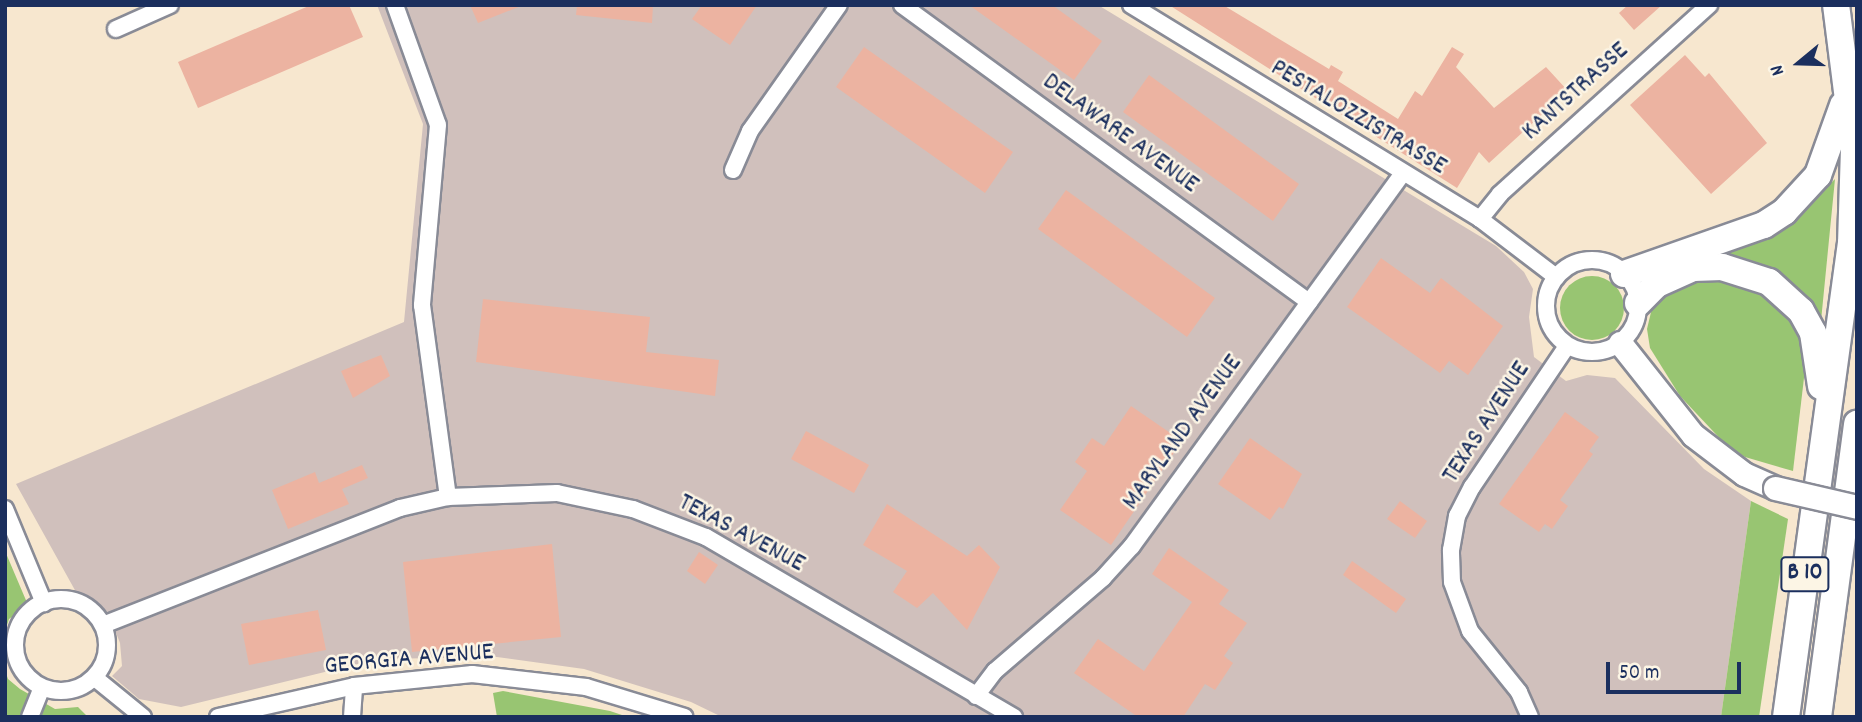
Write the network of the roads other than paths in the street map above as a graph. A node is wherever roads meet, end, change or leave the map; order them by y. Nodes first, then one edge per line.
1 (170, 5) edge
2 (395, 5) edge
3 (839, 5) edge
4 (902, 5) edge
5 (1131, 5) edge
6 (1709, 5) edge
7 (1836, 5) edge
8 (116, 29) dead end
9 (1848, 76) junction
10 (733, 170) dead end
11 (1402, 174) junction
12 (1480, 219) junction
13 (1624, 274) junction
14 (1556, 277) junction
15 (1309, 302) junction
16 (1638, 303) junction
17 (1620, 343) junction
18 (1567, 346) junction
19 (1857, 424) edge
20 (1824, 431) junction
21 (1857, 484) edge
22 (448, 497) junction
23 (1857, 507) edge
24 (5, 509) edge
25 (1840, 547) junction
26 (44, 603) junction
27 (103, 625) junction
28 (95, 678) junction
29 (354, 686) junction
30 (42, 687) junction
31 (976, 696) junction
32 (30, 717) edge
33 (143, 717) edge
34 (218, 717) edge
35 (352, 717) edge
36 (685, 717) edge
37 (1014, 717) edge
38 (1530, 717) edge
39 (1786, 717) edge
40 (1818, 717) edge

1 - 8 street
2 - 22 street
3 - 10 street
4 - 15 street, DELAWARE AVENUE
5 - 11 street, PESTALOZZISTRASSE
6 - 12 street, KANTSTRASSE
7 - 9 highway, B 10
9 - 13 highway
9 - 20 highway, B 10
11 - 12 street, PESTALOZZISTRASSE
11 - 15 street, MARYLAND AVENUE
12 - 14 street, PESTALOZZISTRASSE
13 - 14 street
13 - 16 street
14 - 18 street
15 - 31 street, MARYLAND AVENUE
16 - 17 street
16 - 20 highway
17 - 18 street
17 - 23 main road, bridge
18 - 38 street, TEXAS AVENUE
19 - 25 highway, B 10
20 - 39 highway, B 10
21 - 25 highway
22 - 27 street, TEXAS AVENUE
22 - 31 street, TEXAS AVENUE
24 - 26 street
25 - 40 highway, B 10
26 - 27 street
26 - 30 street
27 - 28 street
28 - 30 street
28 - 33 street
29 - 34 street, GEORGIA AVENUE
29 - 35 street
29 - 36 street, GEORGIA AVENUE
30 - 32 street
31 - 37 street, TEXAS AVENUE

